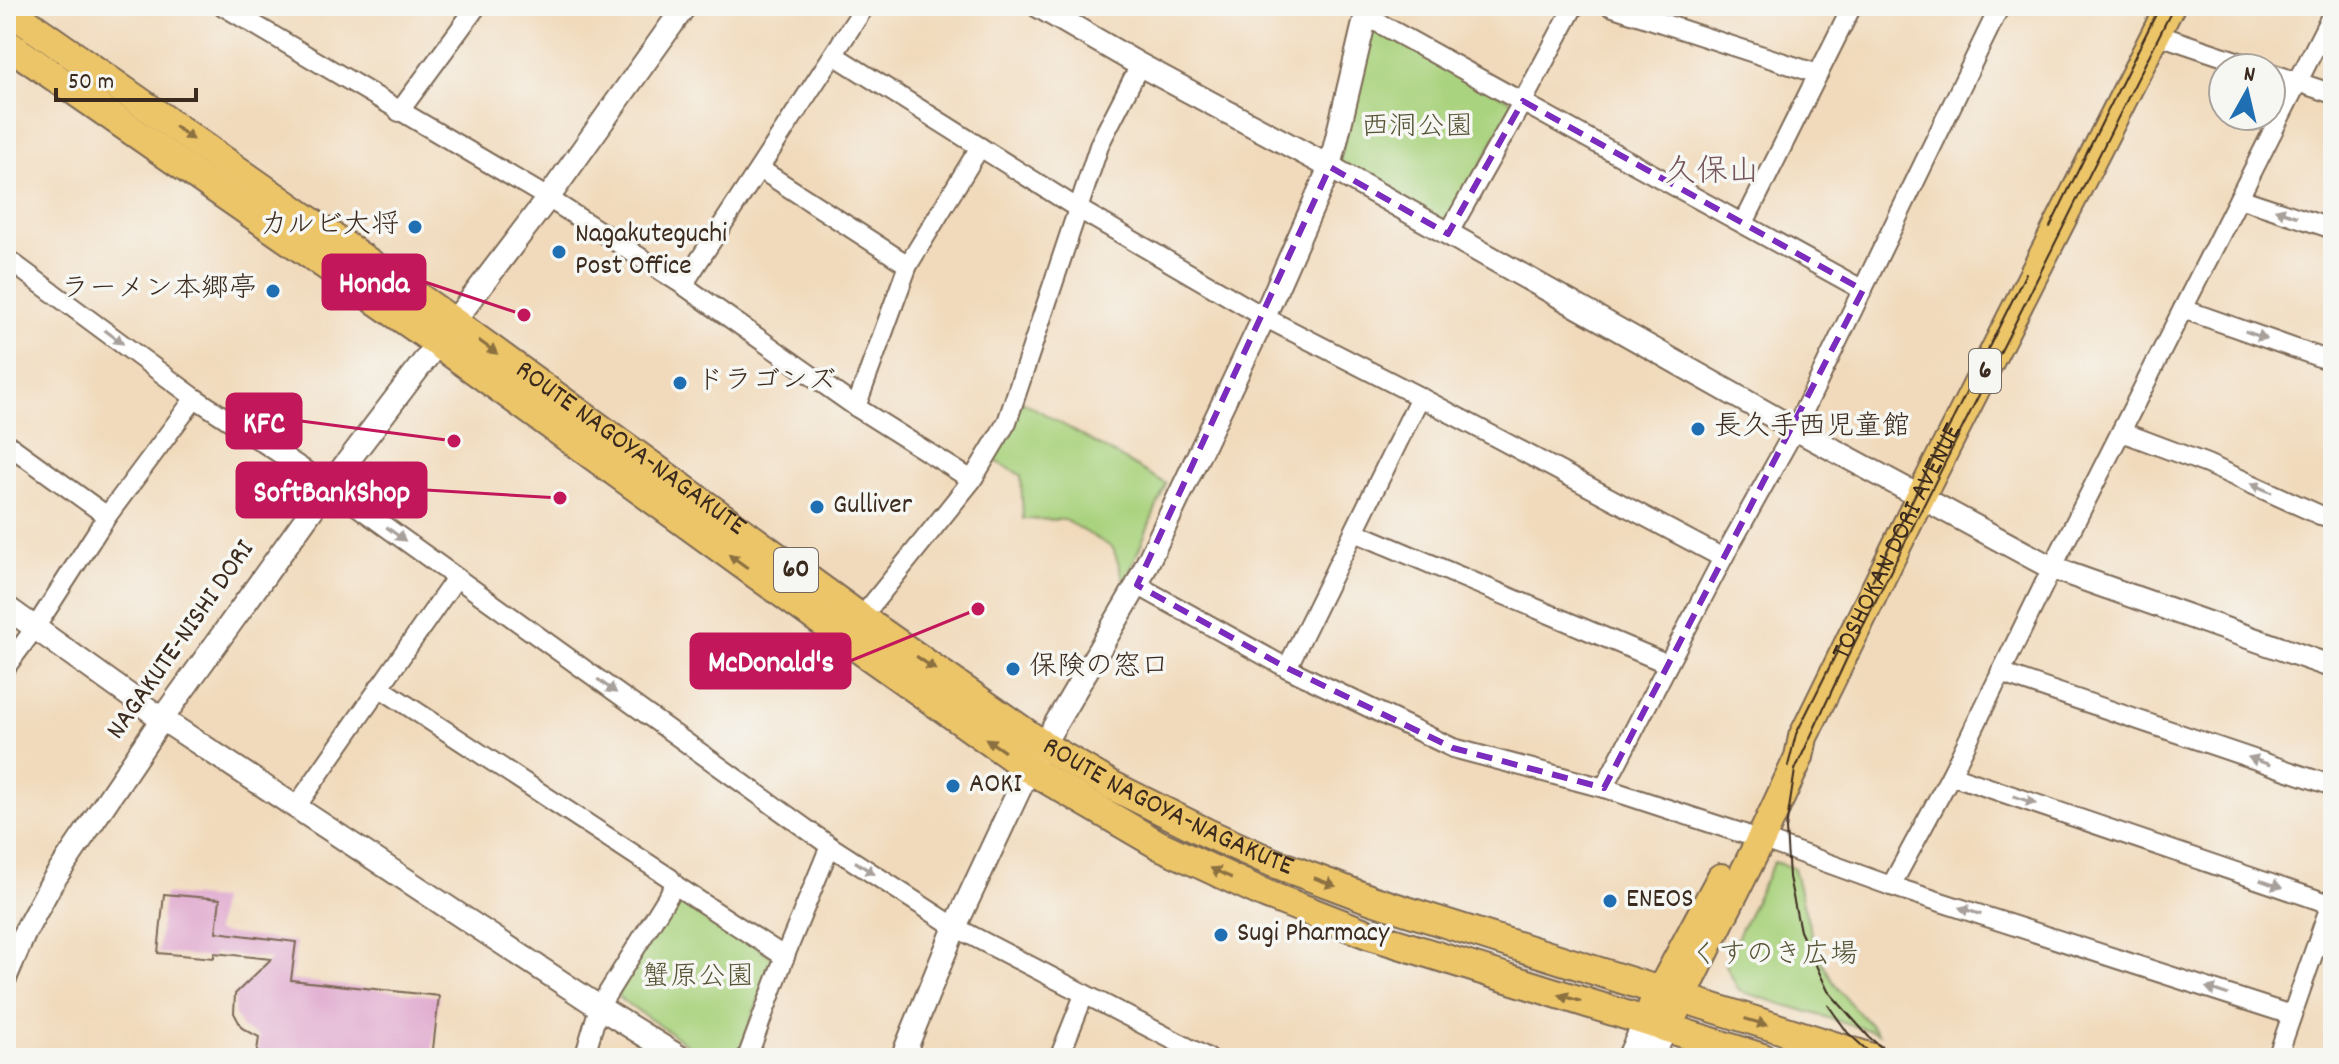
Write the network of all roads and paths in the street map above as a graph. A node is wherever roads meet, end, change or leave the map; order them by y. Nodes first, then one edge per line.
1 (223, 6) edge
2 (477, 6) edge
3 (685, 6) edge
4 (865, 6) edge
5 (1038, 6) edge
6 (1574, 6) edge
7 (1610, 6) edge
8 (1852, 6) edge
9 (2000, 6) edge
10 (2170, 6) edge
11 (6, 8) edge
12 (1367, 11) edge
13 (2333, 12) edge
14 (2156, 34) junction
15 (6, 43) edge
16 (2209, 52) edge
17 (834, 55) junction
18 (1140, 65) junction
19 (1818, 74) junction
20 (2287, 79) edge
21 (2297, 82) junction
22 (2333, 94) edge
23 (1523, 101) junction
24 (399, 112) junction
25 (980, 147) junction
26 (1330, 167) junction
27 (760, 169) junction
28 (548, 198) junction
29 (2239, 198) junction
30 (1077, 208) junction
31 (1744, 223) junction
32 (2333, 229) edge
33 (1448, 234) junction
34 (6, 258) edge
35 (908, 265) junction
36 (683, 285) junction
37 (1863, 290) junction
38 (2183, 309) junction
39 (1264, 317) junction
40 (447, 334) junction
41 (2333, 362) edge
42 (1420, 397) junction
43 (195, 398) junction
44 (856, 407) junction
45 (1795, 429) junction
46 (2122, 432) junction
47 (6, 443) edge
48 (972, 480) junction
49 (329, 486) junction
50 (1921, 496) junction
51 (107, 516) junction
52 (2333, 518) edge
53 (1355, 532) junction
54 (1723, 558) junction
55 (2052, 568) junction
56 (456, 578) junction
57 (1137, 585) junction
58 (6, 607) edge
59 (861, 618) junction
60 (35, 628) junction
61 (1668, 664) junction
62 (6, 667) edge
63 (2333, 667) edge
64 (1287, 668) junction
65 (2000, 673) junction
66 (379, 687) junction
67 (162, 719) junction
68 (1036, 757) junction
69 (1951, 775) junction
70 (2333, 786) edge
71 (1604, 788) junction
72 (296, 807) junction
73 (1753, 837) junction
74 (830, 846) junction
75 (675, 885) junction
76 (1891, 886) junction
77 (2332, 901) edge
78 (955, 927) junction
79 (785, 957) junction
80 (6, 976) edge
81 (1084, 995) junction
82 (1671, 995) junction
83 (599, 1007) junction
84 (2291, 1015) junction
85 (1656, 1025) junction
86 (584, 1058) edge
87 (681, 1058) edge
88 (747, 1058) edge
89 (902, 1058) edge
90 (1059, 1058) edge
91 (1208, 1058) edge
92 (1628, 1058) edge
93 (1651, 1058) edge
94 (1763, 1058) edge
95 (1872, 1058) edge
96 (2277, 1058) edge

1 - 24 street
2 - 24 street
3 - 28 street, NAGAKUTE-NISHI DORI
4 - 17 street
5 - 18 street
6 - 23 street
7 - 19 street
8 - 19 street
9 - 37 street
10 - 14 main road, TOSHOKAN DORI AVENUE / 6
11 -> 40 main road, ROUTE NAGOYA-NAGAKUTE / 60
12 - 23 street
12 - 26 street
13 - 21 street
14 - 16 street
14 - 50 main road, TOSHOKAN DORI AVENUE / 6
15 - 40 main road, ROUTE NAGOYA-NAGAKUTE / 60
17 - 25 street
17 - 27 street
18 - 26 street
18 - 30 street
19 - 31 street
20 - 21 street
21 - 22 street
21 - 29 street
23 - 31 street
23 - 33 street
24 - 28 street
25 - 30 street
25 - 35 street
26 - 33 street
26 - 39 street
27 - 35 street
27 - 36 street
28 - 36 street
28 - 40 street, NAGAKUTE-NISHI DORI
32 -> 29 street
29 - 38 street
30 - 39 street
30 - 48 street
31 - 37 street
33 - 45 street
34 -> 43 street
35 - 44 street
36 - 44 street
37 - 45 street
38 -> 41 street
38 - 46 street
39 - 42 street
39 - 57 street
40 - 49 street, NAGAKUTE-NISHI DORI
40 -> 59 main road, ROUTE NAGOYA-NAGAKUTE / 60
68 -> 40 main road, ROUTE NAGOYA-NAGAKUTE / 60
42 - 53 street
42 - 54 street
43 - 49 street
43 - 51 street
44 - 48 street
45 - 50 street
45 - 54 street
52 -> 46 street
46 - 55 street
47 - 51 street
48 - 59 street
49 -> 56 street
49 - 67 street, NAGAKUTE-NISHI DORI
50 - 55 street
50 - 73 main road, TOSHOKAN DORI AVENUE / 6
51 - 60 street
53 - 61 street
53 - 64 street
54 - 61 street
55 - 63 street
55 - 65 street
56 - 66 street
56 -> 74 street
57 - 64 street
57 - 68 street
58 - 60 street
59 -> 68 main road, ROUTE NAGOYA-NAGAKUTE / 60
60 - 62 street
60 - 67 street
61 - 71 street
64 - 71 street
65 - 69 street
70 -> 65 street
66 - 72 street
66 - 75 street
67 - 72 street
67 - 80 street, NAGAKUTE-NISHI DORI
68 - 78 street
68 -> 82 main road, ROUTE NAGOYA-NAGAKUTE / 60
85 -> 68 main road, ROUTE NAGOYA-NAGAKUTE / 60
69 - 76 street
69 -> 77 street
71 - 73 street
72 - 83 street
73 - 76 street
73 - 82 main road, TOSHOKAN DORI AVENUE / 6
74 -> 78 street
74 - 79 street
75 - 79 street
75 - 83 street
84 -> 76 street
77 - 84 street
78 - 81 street
78 - 89 street
79 - 88 street
81 - 90 street
81 - 91 street
82 - 85 main road, TOSHOKAN DORI AVENUE
82 -> 95 main road, ROUTE NAGOYA-NAGAKUTE
83 - 86 street
83 - 87 street
84 - 96 street
85 - 92 street
85 - 93 street
85 - 94 main road, ROUTE NAGOYA-NAGAKUTE

